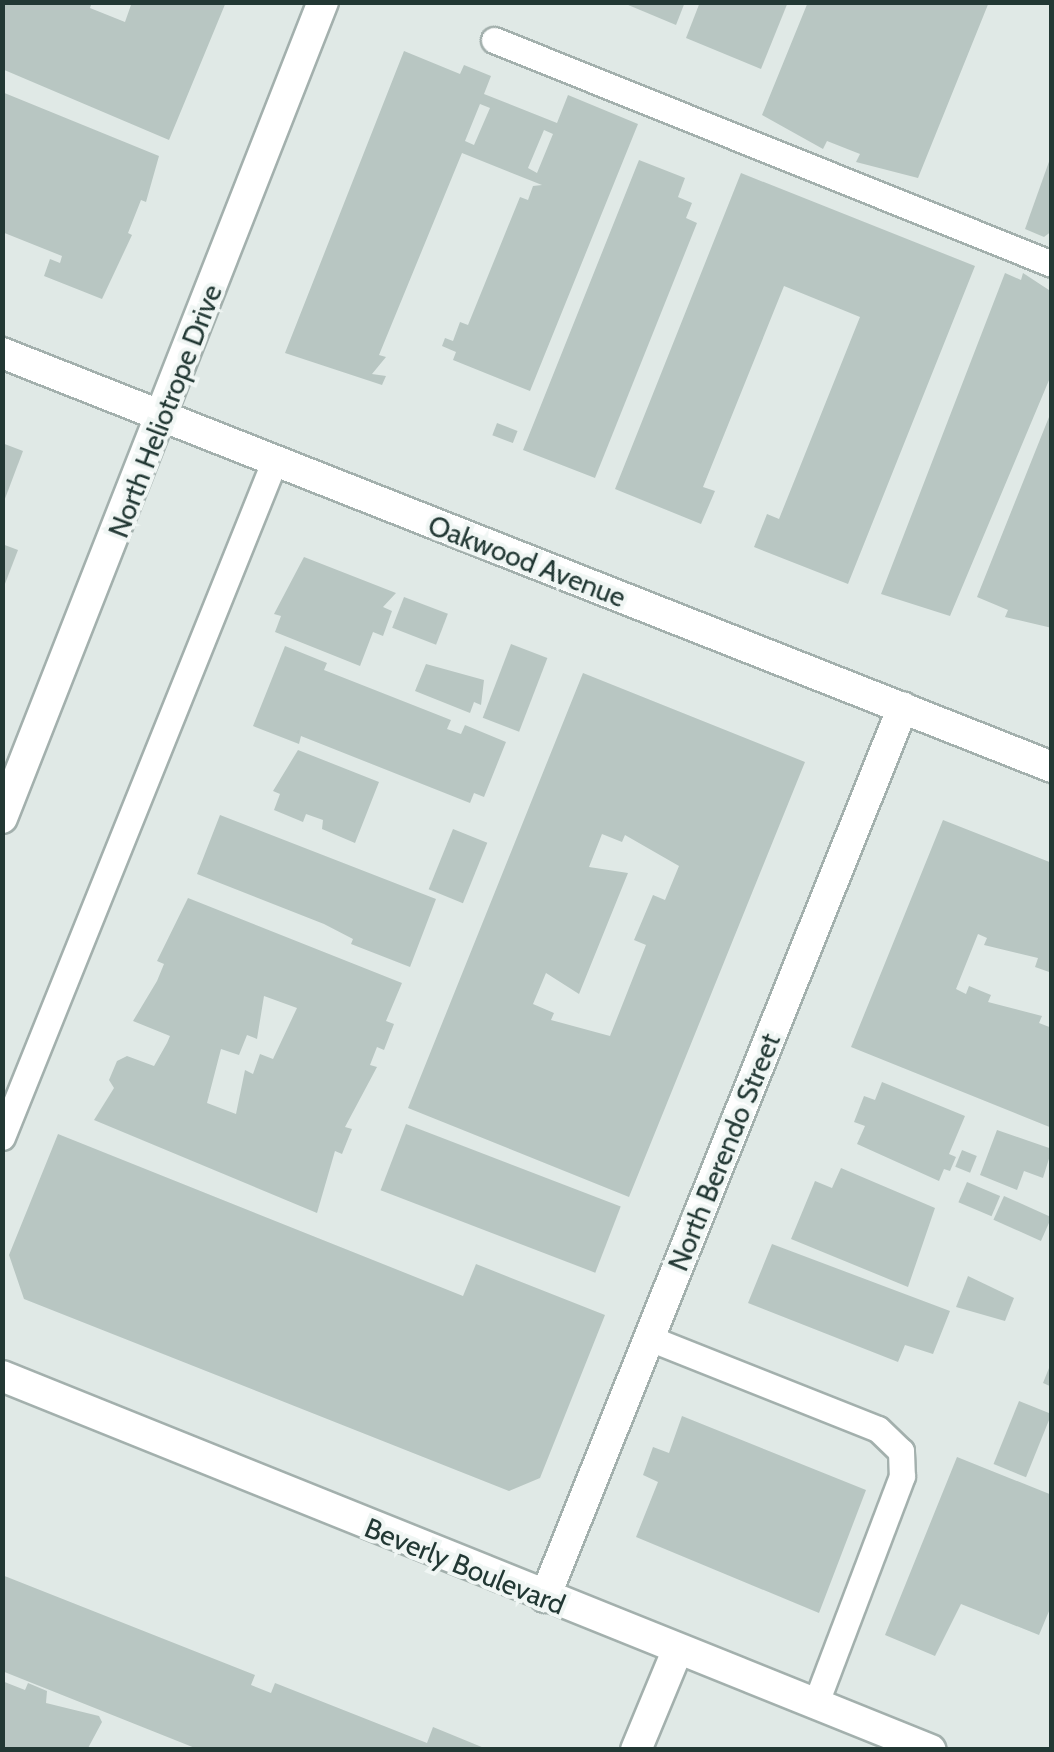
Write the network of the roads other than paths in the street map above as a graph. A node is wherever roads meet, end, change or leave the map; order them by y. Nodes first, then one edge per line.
1 (324, 2) edge
2 (494, 40) dead end
3 (1052, 264) edge
4 (2, 353) edge
5 (164, 418) junction
6 (274, 462) junction
7 (902, 708) junction
8 (1052, 767) edge
9 (2, 818) edge
10 (2, 1137) edge
11 (649, 1338) junction
12 (2, 1376) edge
13 (545, 1596) junction
14 (677, 1651) junction
15 (815, 1705) junction
16 (636, 1750) edge
17 (931, 1750) edge

1 - 5 street, North Heliotrope Drive
2 - 3 lane
4 - 5 street, Oakwood Avenue
5 - 6 street, Oakwood Avenue
5 - 9 street, North Heliotrope Drive
6 - 7 street, Oakwood Avenue
6 - 10 lane
7 - 8 street, Oakwood Avenue
7 - 11 street, North Berendo Street
11 - 13 street, North Berendo Street
11 - 15 lane
12 - 13 street, Beverly Boulevard
13 - 14 street, Beverly Boulevard
14 - 15 street, Beverly Boulevard
14 - 16 street
15 - 17 street, Beverly Boulevard

